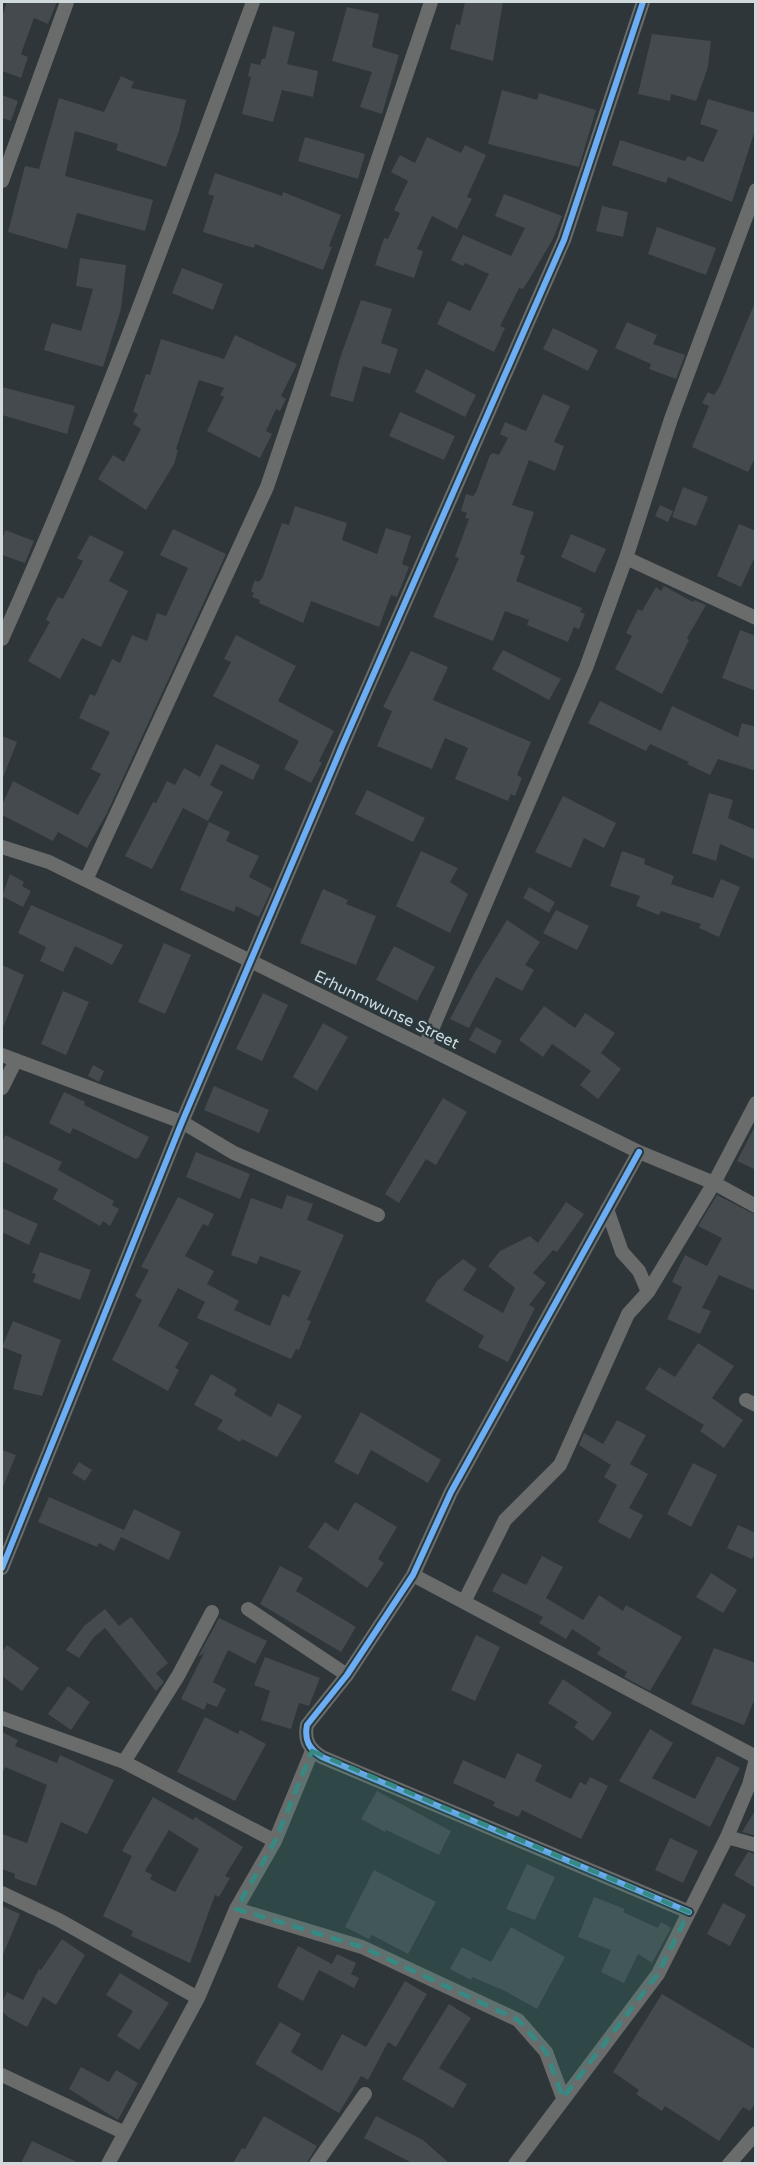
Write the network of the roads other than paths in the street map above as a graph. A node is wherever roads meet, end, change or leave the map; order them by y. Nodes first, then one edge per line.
1 (67, 2) edge
2 (253, 2) edge
3 (431, 2) edge
4 (643, 2) edge
5 (2, 181) edge
6 (756, 190) edge
7 (626, 558) junction
8 (756, 618) edge
9 (2, 639) edge
10 (2, 847) edge
11 (86, 880) junction
12 (253, 961) junction
13 (425, 1047) junction
14 (2, 1055) edge
15 (16, 1060) junction
16 (2, 1088) edge
17 (756, 1103) edge
18 (183, 1122) junction
19 (639, 1152) junction
20 (714, 1183) junction
21 (756, 1206) edge
22 (607, 1209) junction
23 (378, 1215) dead end
24 (648, 1292) junction
25 (2, 1568) edge
26 (413, 1575) junction
27 (464, 1602) junction
28 (248, 1609) dead end
29 (212, 1612) dead end
30 (347, 1675) junction
31 (2, 1718) edge
32 (312, 1751) junction
33 (756, 1758) edge
34 (124, 1762) junction
35 (727, 1837) junction
36 (275, 1841) junction
37 (756, 1845) edge
38 (2, 1893) edge
39 (236, 1909) junction
40 (689, 1912) junction
41 (198, 1998) junction
42 (2, 2075) edge
43 (365, 2094) dead end
44 (563, 2098) junction
45 (125, 2133) junction
46 (756, 2133) edge
47 (108, 2163) edge
48 (316, 2163) edge
49 (515, 2163) edge
50 (729, 2163) edge

1 - 5 street
2 - 9 street
3 - 11 street
4 - 12 street
6 - 7 street
7 - 8 street
7 - 13 street
10 - 11 street, Erhunmwunse Street
11 - 12 street, Erhunmwunse Street
12 - 13 street, Erhunmwunse Street
12 - 18 street
13 - 19 street, Erhunmwunse Street
14 - 15 street
15 - 16 street
15 - 18 street
17 - 20 street
18 - 23 street
18 - 25 street
19 - 20 street, Erhunmwunse Street
19 - 22 street
20 - 21 street, Erhunmwunse Street
20 - 24 street
22 - 24 street
22 - 26 street
24 - 27 street
26 - 27 street
26 - 30 street
27 - 33 street
28 - 30 street
29 - 34 street
30 - 32 street
31 - 34 street
32 - 36 street
32 - 40 street
33 - 35 street
34 - 36 street
35 - 37 street
35 - 40 street
36 - 39 street
38 - 41 street
39 - 41 street
39 - 44 street
40 - 44 street
41 - 45 street
42 - 45 street
43 - 48 street
44 - 49 street
45 - 47 street
46 - 50 street

